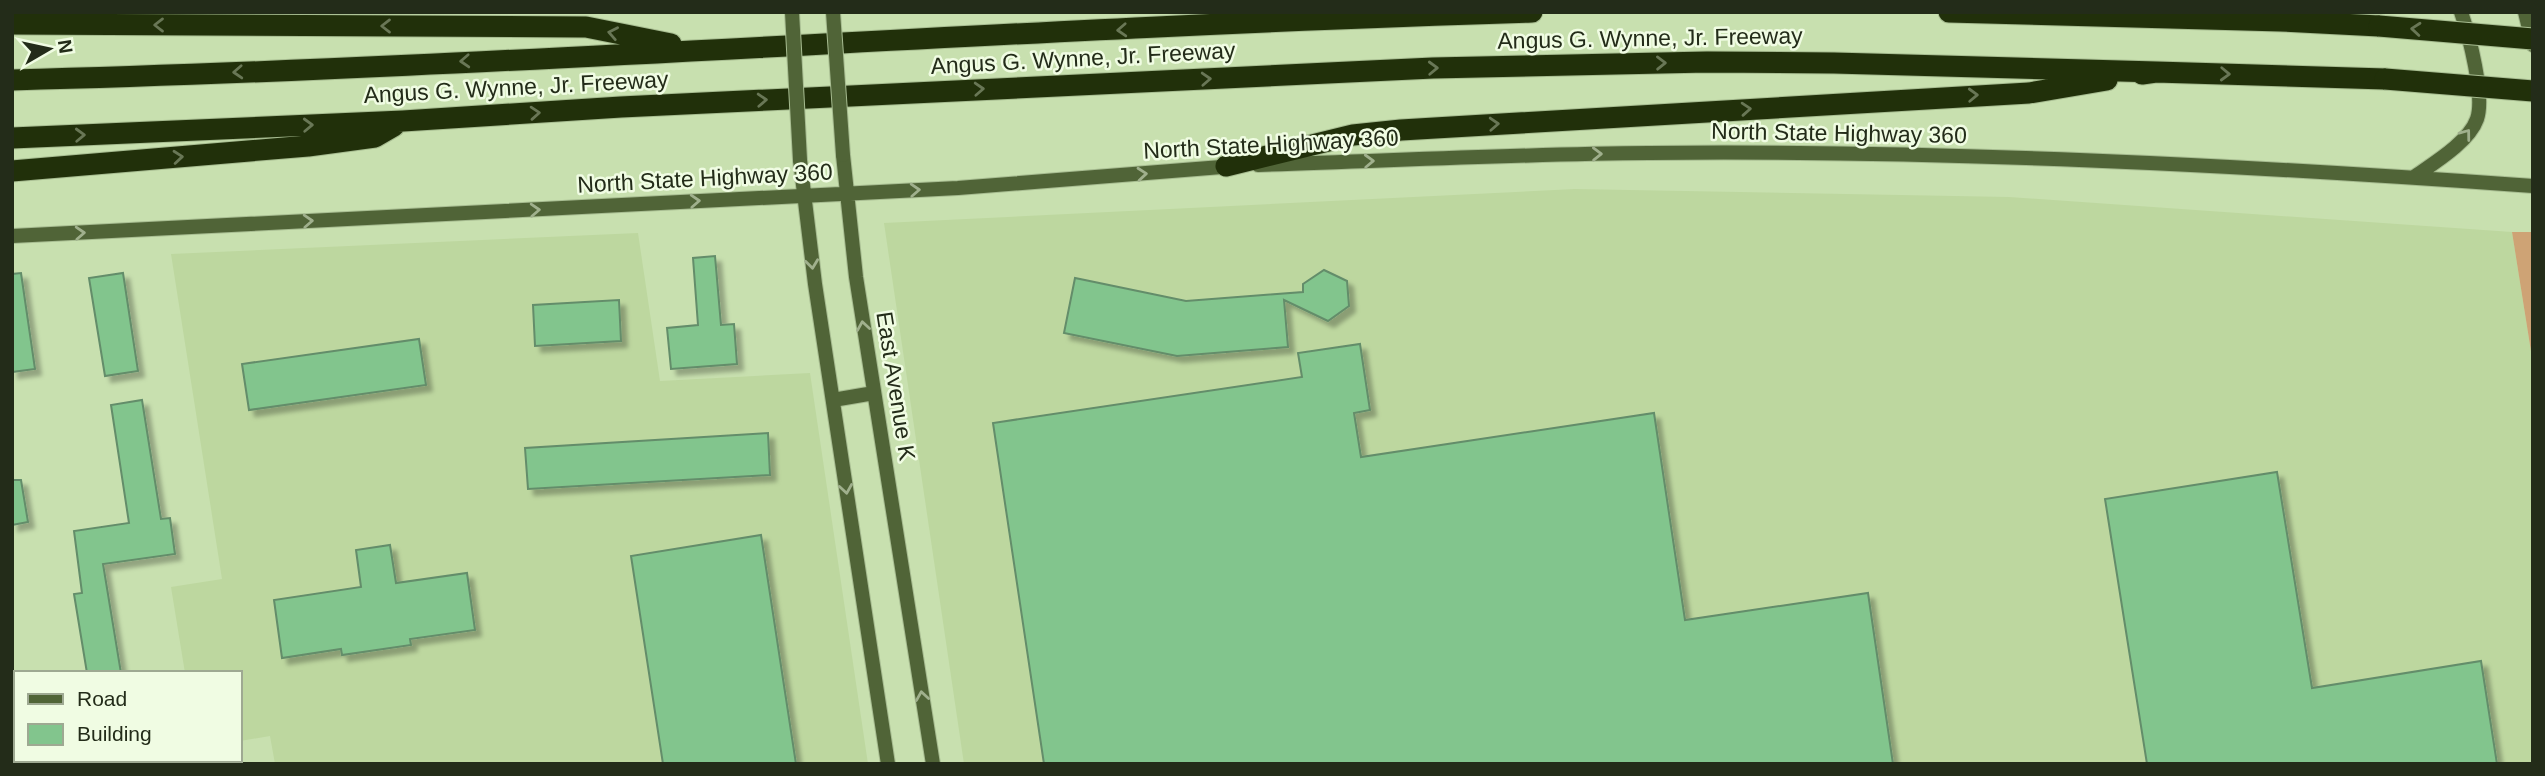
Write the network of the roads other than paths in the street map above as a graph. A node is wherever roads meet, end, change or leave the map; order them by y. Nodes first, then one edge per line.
1 (792, 12) edge
2 (833, 12) edge
3 (1532, 12) edge
4 (1949, 12) edge
5 (2249, 12) edge
6 (2461, 12) edge
7 (2525, 12) edge
8 (2281, 21) junction
9 (12, 24) edge
10 (2533, 39) edge
11 (2533, 46) edge
12 (704, 51) junction
13 (2156, 72) junction
14 (12, 80) edge
15 (2533, 92) edge
16 (403, 121) junction
17 (12, 138) edge
18 (1226, 166) junction
19 (12, 171) edge
20 (2414, 177) junction
21 (2533, 186) edge
22 (847, 194) junction
23 (804, 196) junction
24 (12, 236) edge
25 (874, 393) junction
26 (833, 400) junction
27 (888, 764) edge
28 (933, 764) edge

1 - 23 main road, bridge
2 - 22 main road, East Avenue K, bridge
3 -> 12 highway, Angus G. Wynne, Jr. Freeway
4 - 8 highway
5 - 8 highway
20 -> 6 main road
7 - 11 main road
10 -> 8 highway, bridge
12 -> 9 highway
12 -> 14 highway, Angus G. Wynne, Jr. Freeway
13 -> 15 highway, bridge
16 -> 13 highway, Angus G. Wynne, Jr. Freeway
18 -> 13 highway
17 -> 16 highway, Angus G. Wynne, Jr. Freeway
19 -> 16 highway
18 -> 20 main road, North State Highway 360
22 -> 18 main road, North State Highway 360
20 - 21 main road, North State Highway 360
22 - 23 main road, North State Highway 360
25 -> 22 main road, East Avenue K
24 -> 23 main road, North State Highway 360
23 -> 26 main road
25 - 26 main road
28 -> 25 main road, East Avenue K
26 -> 27 main road

